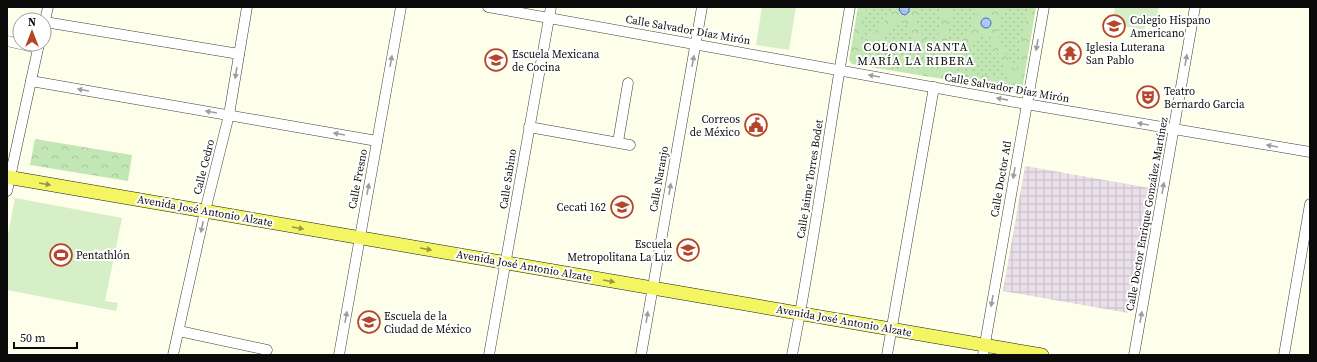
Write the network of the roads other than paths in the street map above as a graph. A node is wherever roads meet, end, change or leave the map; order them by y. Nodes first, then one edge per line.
1 (247, 7) edge
2 (401, 7) edge
3 (488, 7) edge
4 (551, 7) edge
5 (702, 7) edge
6 (850, 7) edge
7 (1044, 7) edge
8 (1195, 7) edge
9 (549, 18) junction
10 (52, 24) edge
11 (696, 44) junction
12 (37, 52) edge
13 (239, 54) junction
14 (839, 70) junction
15 (31, 81) junction
16 (628, 83) dead end
17 (934, 87) junction
18 (1026, 104) junction
19 (229, 115) junction
20 (529, 127) junction
21 (1174, 129) junction
22 (377, 141) junction
23 (618, 142) junction
24 (630, 144) dead end
25 (1310, 152) edge
26 (8, 178) edge
27 (7, 191) edge
28 (1310, 204) edge
29 (205, 211) junction
30 (359, 238) junction
31 (506, 263) junction
32 (652, 289) junction
33 (801, 313) junction
34 (892, 329) junction
35 (179, 331) junction
36 (267, 350) dead end
37 (983, 350) edge
38 (173, 355) edge
39 (339, 355) edge
40 (489, 355) edge
41 (641, 355) edge
42 (792, 355) edge
43 (887, 355) edge
44 (1042, 355) edge
45 (1134, 355) edge
46 (1284, 355) edge

1 - 13 street, Calle Cedro
22 -> 2 street, Calle Fresno
3 - 9 street, Calle Salvador Díaz Mirón
4 - 9 street, Calle Sabino
5 - 11 street, Calle Naranjo
6 - 14 street, Calle Jaime Torres Bodet
7 -> 18 street, Calle Doctor Atl
21 -> 8 street, Calle Doctor Enrique González Martínez
9 - 11 street, Calle Salvador Díaz Mirón
9 - 20 street, Calle Sabino
10 - 13 street
11 - 14 street, Calle Salvador Díaz Mirón
32 -> 11 street, Calle Naranjo
12 - 15 street
13 -> 19 street, Calle Cedro
17 -> 14 street, Calle Salvador Díaz Mirón
14 - 33 street, Calle Jaime Torres Bodet
19 -> 15 street
15 - 26 street
16 - 23 street
18 -> 17 street, Calle Salvador Díaz Mirón
17 - 34 street
21 -> 18 street, Calle Salvador Díaz Mirón
18 -> 37 street, Calle Doctor Atl
22 -> 19 street
19 - 29 street, Calle Cedro
20 - 23 street
20 - 31 street, Calle Sabino
25 -> 21 street, Calle Salvador Díaz Mirón
45 -> 21 street, Calle Doctor Enrique González Martínez
30 -> 22 street, Calle Fresno
23 - 24 street
26 - 27 street
26 -> 29 main road, Avenida José Antonio Alzate
28 - 46 street
29 -> 30 main road, Avenida José Antonio Alzate
29 -> 35 street, Calle Cedro
30 -> 31 main road, Avenida José Antonio Alzate
39 -> 30 street, Calle Fresno
31 -> 32 main road, Avenida José Antonio Alzate
31 - 40 street, Calle Sabino
32 - 33 main road, Avenida José Antonio Alzate
41 -> 32 street, Calle Naranjo
33 - 34 main road, Avenida José Antonio Alzate
33 - 42 street, Calle Jaime Torres Bodet
34 - 37 main road, Avenida José Antonio Alzate
34 - 43 street
35 - 36 street
35 - 38 street, Calle Cedro
37 - 44 main road, Avenida José Antonio Alzate

